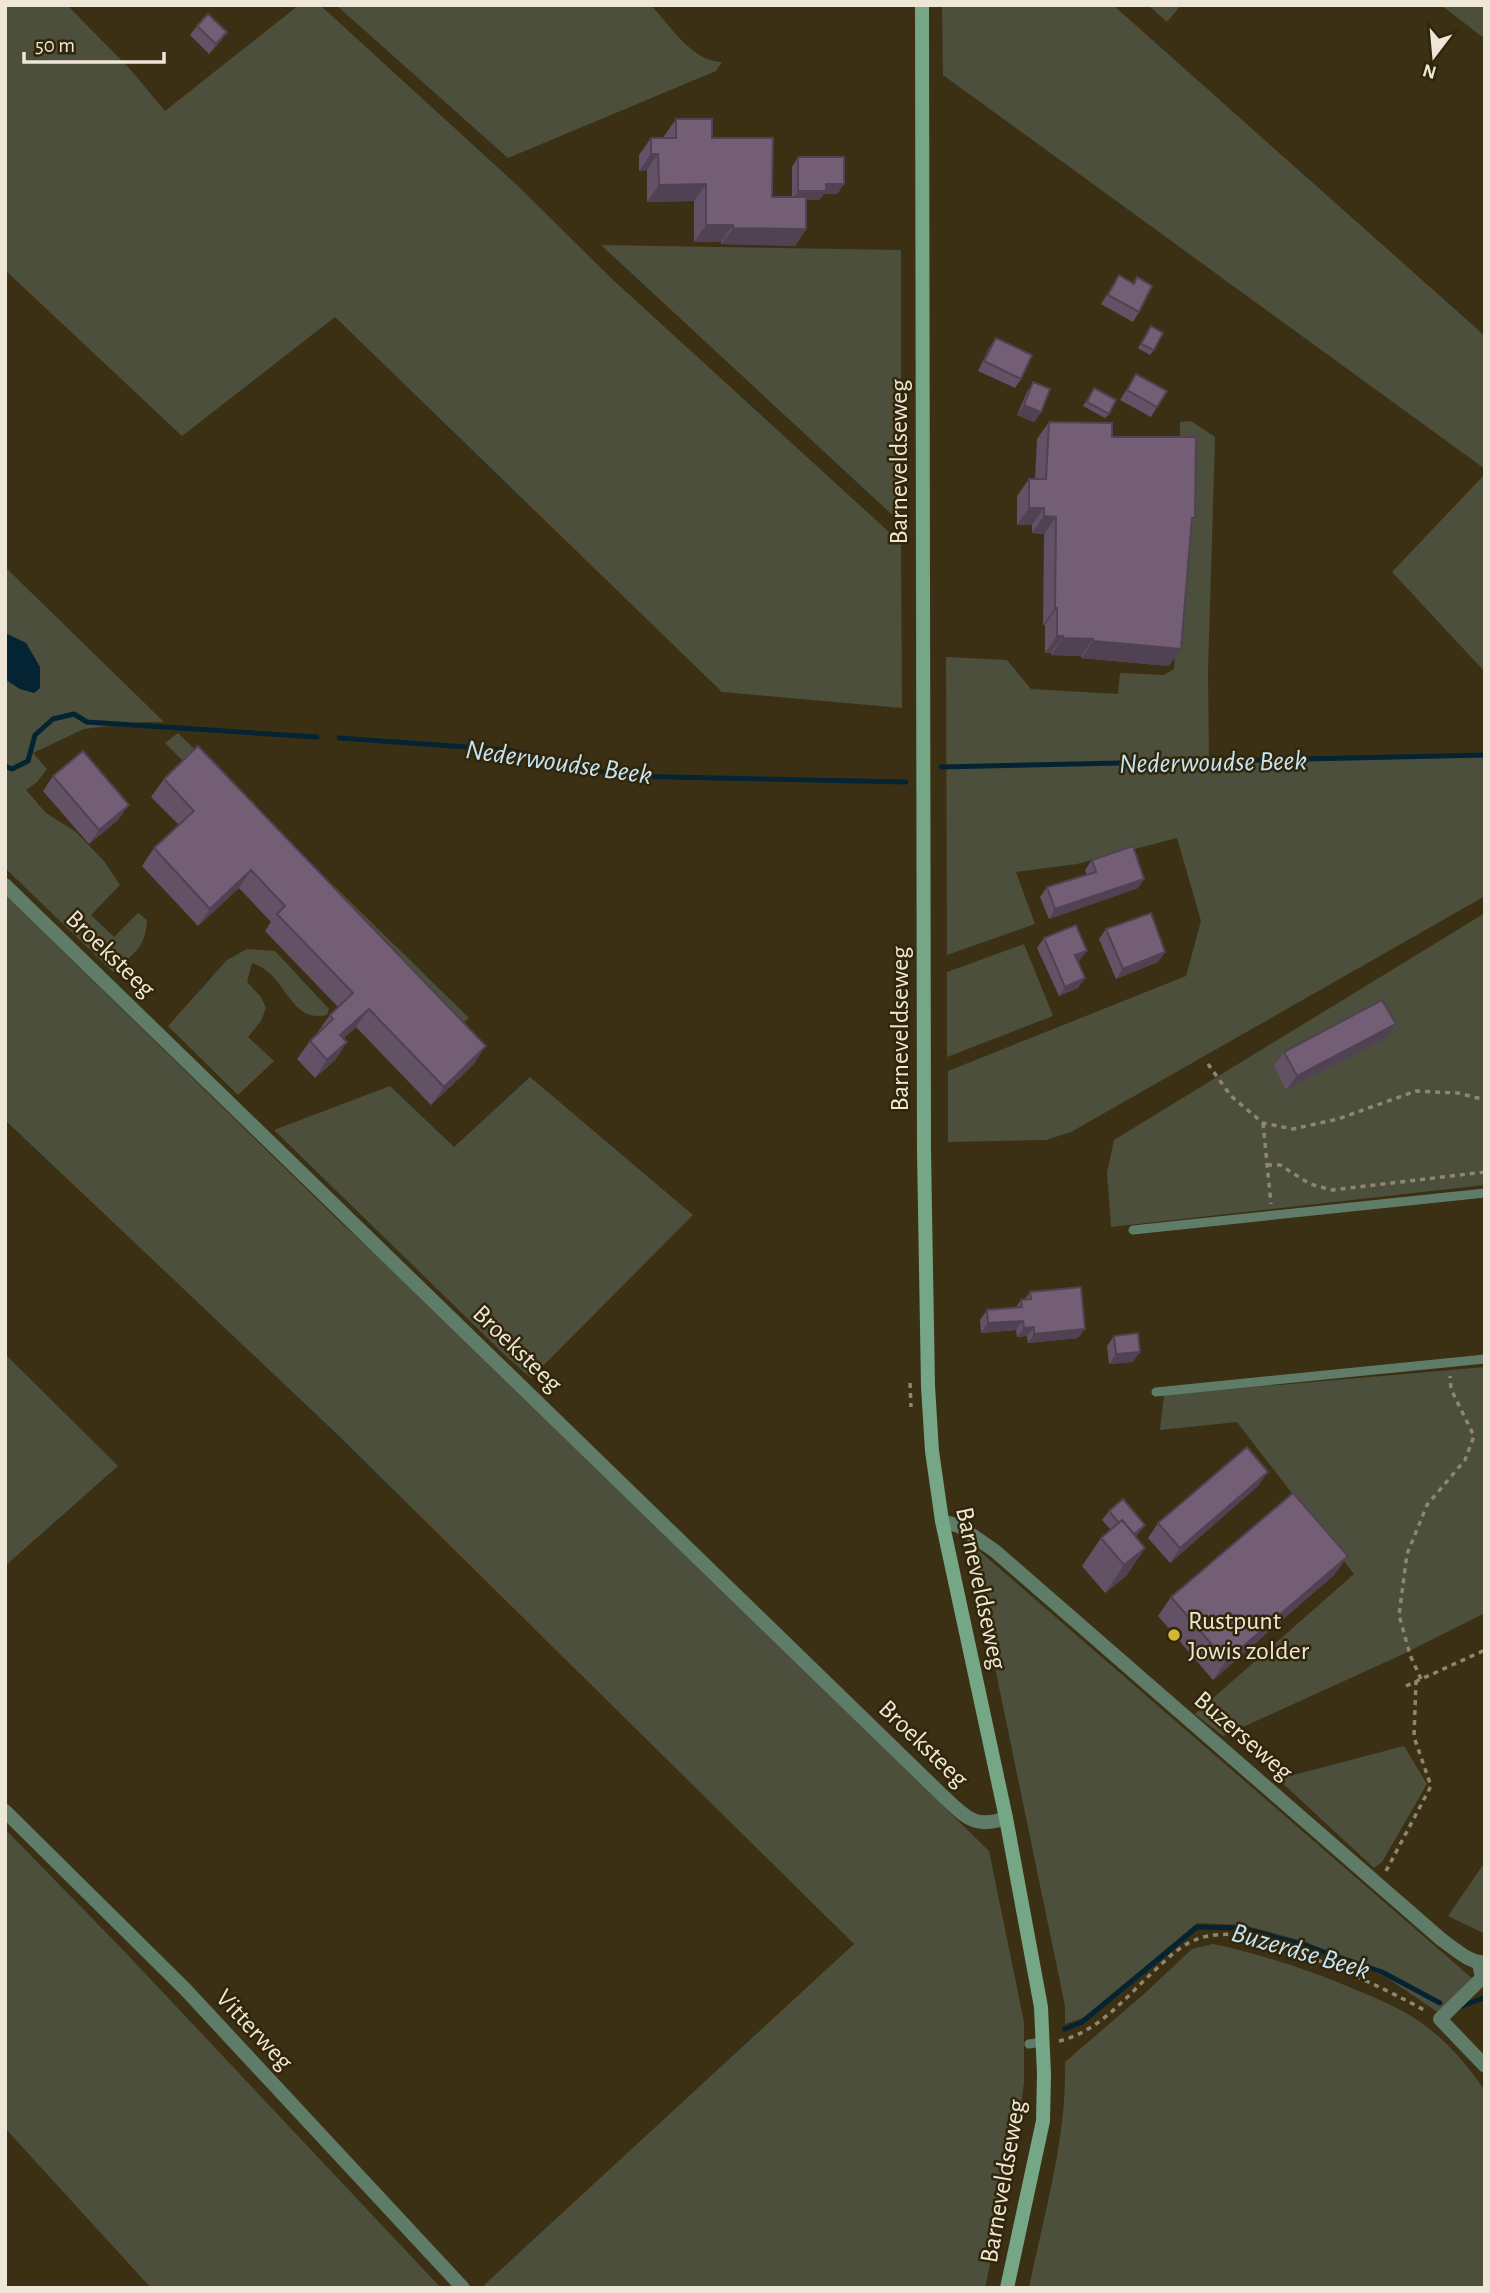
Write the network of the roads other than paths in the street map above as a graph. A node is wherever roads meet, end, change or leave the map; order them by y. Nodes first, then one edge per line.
1 (922, 5) edge
2 (5, 885) edge
3 (1485, 1193) edge
4 (1133, 1230) dead end
5 (1485, 1359) edge
6 (1156, 1392) dead end
7 (942, 1521) junction
8 (5, 1811) edge
9 (1006, 1818) junction
10 (1482, 1962) edge
11 (1485, 2066) edge
12 (463, 2288) edge
13 (1007, 2288) edge

1 - 7 main road, Barneveldseweg
2 - 9 street, Broeksteeg
3 - 4 lane
5 - 6 lane
7 - 9 main road, Barneveldseweg
7 - 10 street, Buzerseweg
8 - 12 street, Vitterweg
9 - 13 main road, Barneveldseweg
10 - 11 street, Buzerseweg

